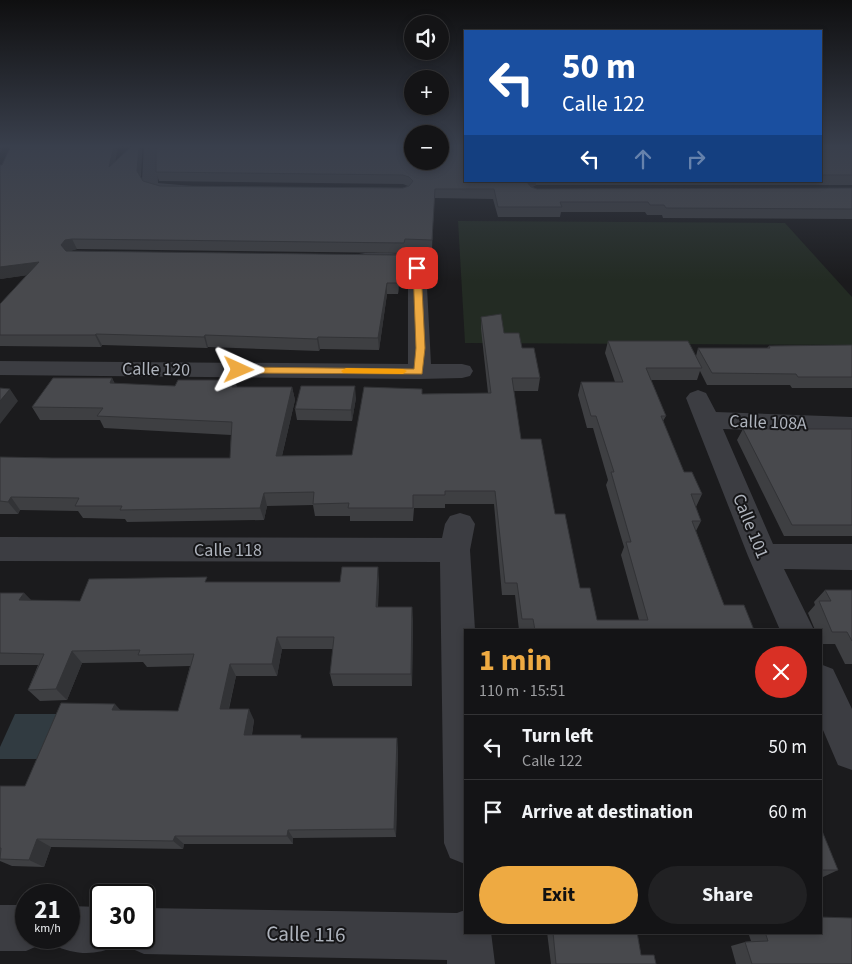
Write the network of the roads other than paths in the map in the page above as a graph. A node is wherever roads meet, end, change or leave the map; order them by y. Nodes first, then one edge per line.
1 (344, 258) edge
2 (0, 368) edge
3 (462, 371) dead end
4 (419, 372) junction
5 (703, 409) joint
6 (852, 424) edge
7 (0, 550) edge
8 (763, 556) junction
9 (852, 557) edge
10 (797, 629) edge
11 (822, 685) edge
12 (852, 751) edge
13 (464, 805) edge
14 (0, 928) edge
15 (15, 928) edge
16 (155, 931) edge
17 (469, 945) edge

1 - 4 street
2 - 4 street, Calle 120
3 - 4 street, Calle 120
5 - 6 street, Calle 108A
5 - 8 street, Calle 101
7 - 13 street, Calle 118
8 - 9 street
8 - 10 street, Calle 101
11 - 12 street
14 - 15 street
16 - 17 street, Calle 116

